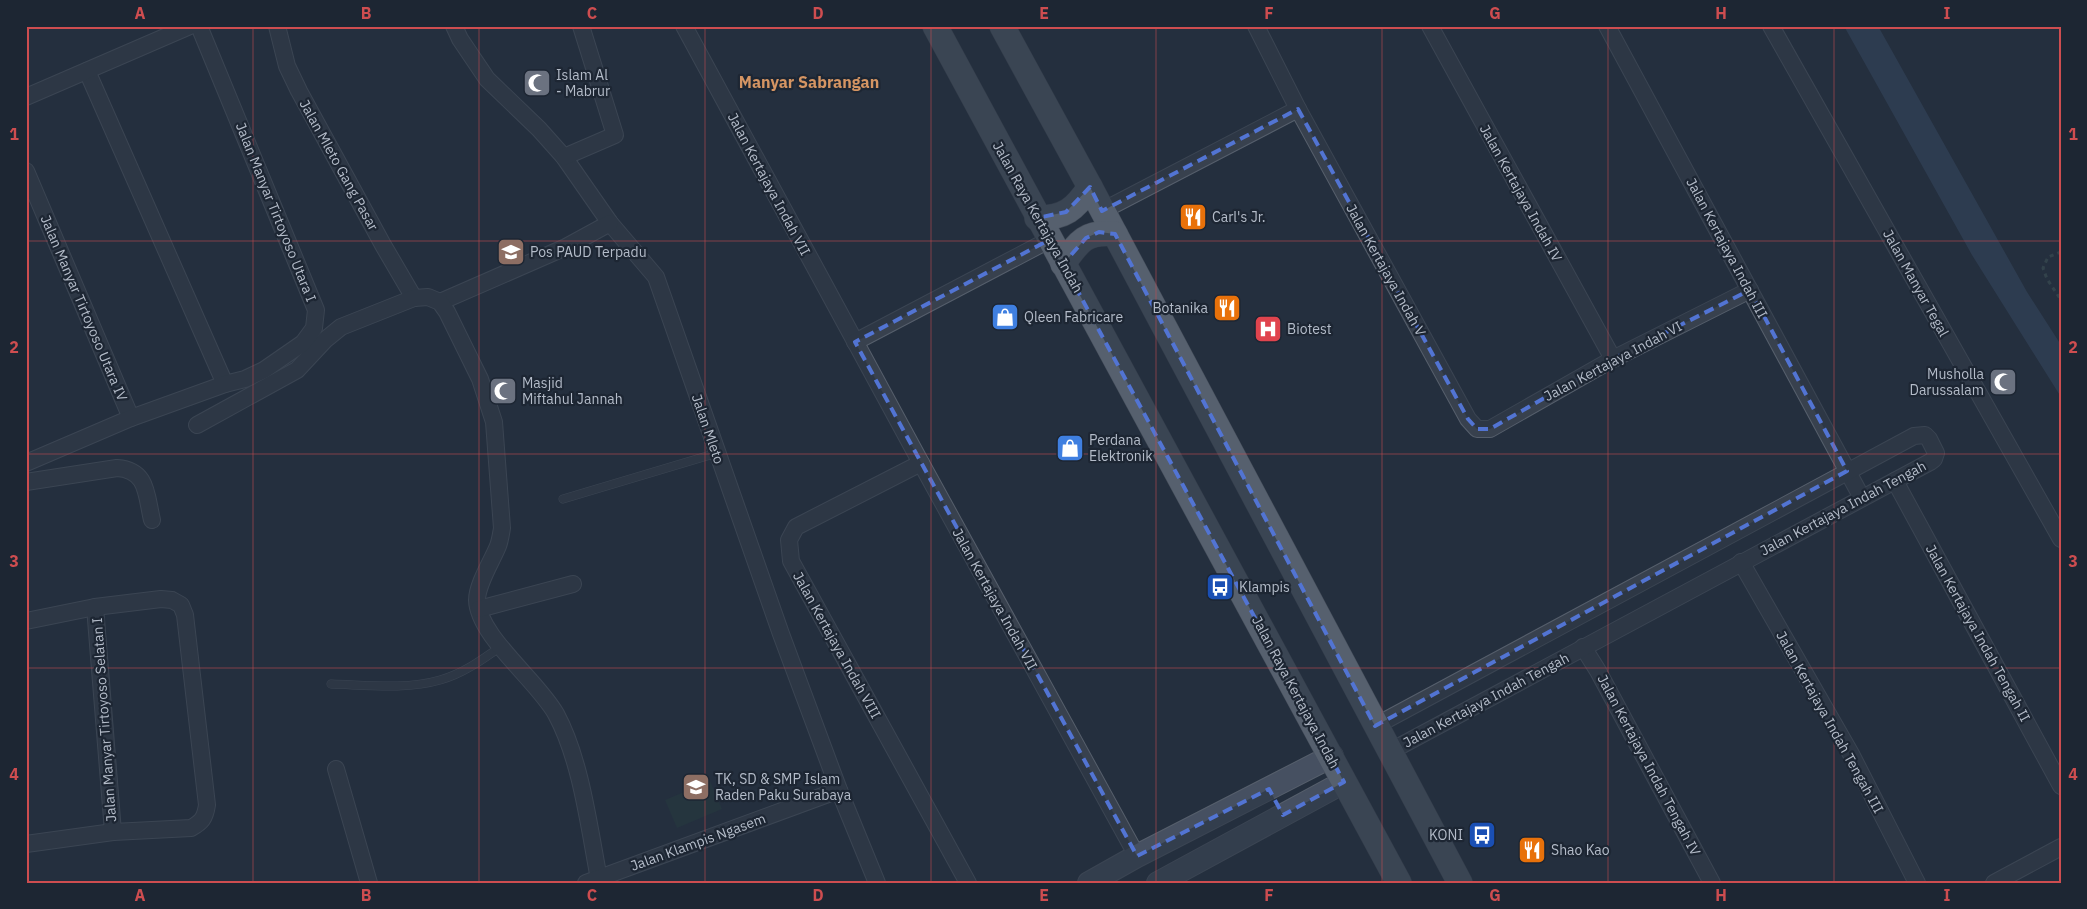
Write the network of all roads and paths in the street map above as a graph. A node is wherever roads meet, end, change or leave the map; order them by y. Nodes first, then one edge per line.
1 (190, 26) edge
2 (199, 26) edge
3 (277, 26) edge
4 (454, 26) edge
5 (581, 26) edge
6 (684, 26) edge
7 (935, 26) edge
8 (1002, 26) edge
9 (1256, 26) edge
10 (1430, 26) edge
11 (1607, 26) edge
12 (1771, 26) edge
13 (87, 72) junction
14 (26, 97) edge
15 (1298, 110) junction
16 (564, 157) junction
17 (26, 171) edge
18 (1090, 187) junction
19 (1102, 211) junction
20 (1037, 218) junction
21 (610, 223) junction
22 (1115, 234) junction
23 (1049, 240) junction
24 (2061, 252) edge
25 (1064, 264) junction
26 (1750, 290) junction
27 (414, 298) junction
28 (2061, 300) edge
29 (440, 302) junction
30 (855, 342) junction
31 (1613, 359) junction
32 (225, 384) junction
33 (130, 418) junction
34 (197, 425) dead end
35 (1477, 429) joint
36 (717, 453) junction
37 (26, 463) edge
38 (921, 464) junction
39 (1847, 471) junction
40 (1895, 481) junction
41 (26, 482) edge
42 (1862, 498) junction
43 (563, 499) dead end
44 (152, 520) dead end
45 (2061, 539) edge
46 (1741, 562) junction
47 (573, 584) dead end
48 (95, 607) junction
49 (479, 609) junction
50 (26, 621) edge
51 (500, 647) junction
52 (1583, 648) junction
53 (331, 684) dead end
54 (1375, 726) junction
55 (1389, 752) junction
56 (1332, 756) junction
57 (336, 769) dead end
58 (1344, 782) junction
59 (2061, 786) edge
60 (1269, 789) junction
61 (839, 790) junction
62 (1283, 815) junction
63 (113, 832) junction
64 (26, 844) edge
65 (2061, 847) edge
66 (1137, 856) junction
67 (592, 881) edge
68 (1161, 882) edge
69 (368, 883) edge
70 (877, 883) edge
71 (968, 883) edge
72 (1089, 883) edge
73 (1399, 883) edge
74 (1460, 883) edge
75 (1712, 883) edge
76 (1917, 883) edge
77 (1994, 883) edge

1 - 13 street
2 - 32 street, Jalan Manyar Tirtoyoso Utara I
3 - 27 street, Jalan Mleto Gang Pasar
4 - 16 street, Jalan Mleto
5 - 16 street
6 - 30 street, Jalan Kertajaya Indah VII
7 - 20 main road, Jalan Raya Kertajaya Indah
8 - 18 main road
9 - 15 street, Jalan Kertajaya Indah V
10 - 31 street, Jalan Kertajaya Indah IV
11 - 26 street, Jalan Kertajaya Indah III
12 - 45 street, Jalan Manyar Tegal
13 - 14 street
13 - 32 street
15 - 19 street
15 - 35 street, Jalan Kertajaya Indah V
16 - 21 street, Jalan Mleto
17 - 33 street, Jalan Manyar Tirtoyoso Utara IV
18 - 19 main road
18 - 20 main road
19 - 22 main road
20 - 23 main road, Jalan Raya Kertajaya Indah
21 - 29 street
21 - 36 street, Jalan Mleto
22 - 25 main road
22 - 54 main road
23 - 25 main road, Jalan Raya Kertajaya Indah
23 - 30 street
24 - 28 path
25 - 56 main road, Jalan Raya Kertajaya Indah
26 - 31 street, Jalan Kertajaya Indah VI
26 - 39 street, Jalan Kertajaya Indah III
27 - 29 street
27 - 34 street
29 - 49 street
30 - 38 street, Jalan Kertajaya Indah VII
31 - 35 street, Jalan Kertajaya Indah VI
32 - 33 street, Jalan Manyar Tirtoyoso Utara I
33 - 37 street, Jalan Manyar Tirtoyoso Utara I
36 - 43 lane
36 - 61 street, Jalan Mleto
38 - 66 street, Jalan Kertajaya Indah VII
38 - 71 street, Jalan Kertajaya Indah VIII
39 - 40 street, Jalan Kertajaya Indah Tengah
39 - 42 street, Jalan Kertajaya Indah III
39 - 54 street, Jalan Kertajaya Indah Tengah
40 - 42 street, Jalan Kertajaya Indah Tengah
40 - 59 street, Jalan Kertajaya Indah Tengah II
41 - 44 street
42 - 46 street, Jalan Kertajaya Indah Tengah
46 - 52 street, Jalan Kertajaya Indah Tengah
46 - 76 street, Jalan Kertajaya Indah Tengah III
47 - 49 street
48 - 50 street, Jalan Manyar Tirtoyoso Selatan I
48 - 63 street, Jalan Manyar Tirtoyoso Selatan I
48 - 63 street, Jalan Manyar Tirtoyoso Selatan I
49 - 51 street
51 - 53 lane
51 - 67 street
52 - 55 street, Jalan Kertajaya Indah Tengah
52 - 75 street, Jalan Kertajaya Indah Tengah IV
54 - 55 main road
55 - 74 main road
56 - 58 main road, Jalan Raya Kertajaya Indah
56 - 60 main road
57 - 69 street
58 - 62 main road
58 - 73 main road, Jalan Raya Kertajaya Indah
60 - 62 main road
60 - 66 main road
61 - 67 street, Jalan Klampis Ngasem
61 - 70 street, Jalan Mleto
62 - 68 main road
63 - 64 street
65 - 77 street
66 - 72 main road

